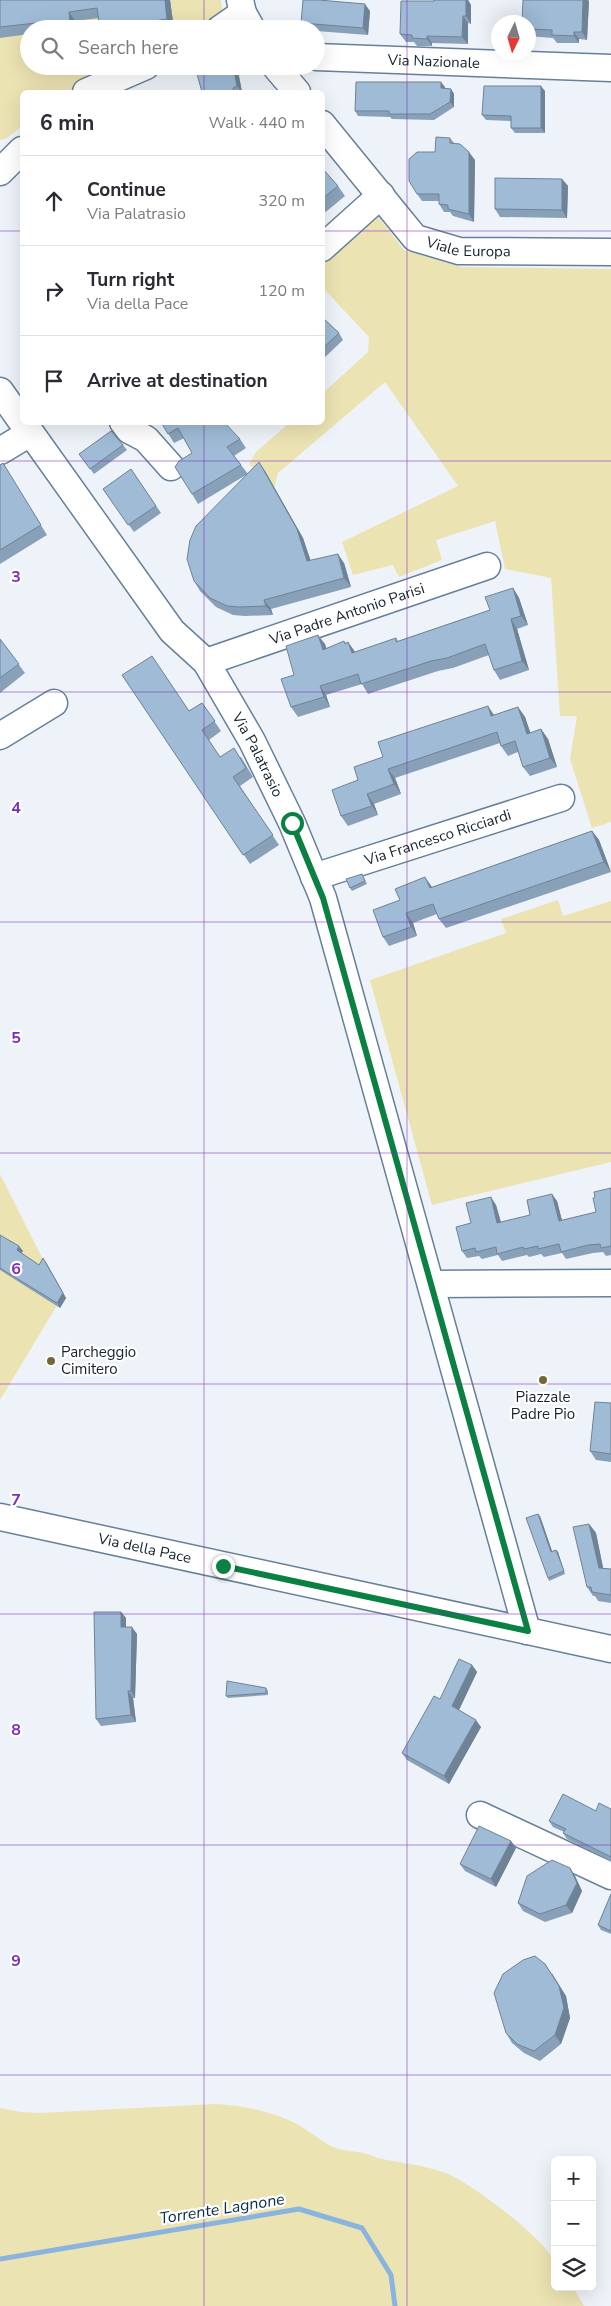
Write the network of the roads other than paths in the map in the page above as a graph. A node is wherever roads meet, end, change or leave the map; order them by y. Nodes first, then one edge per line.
1 (325, 57) edge
2 (611, 68) edge
3 (125, 75) edge
4 (283, 75) edge
5 (91, 90) edge
6 (295, 90) edge
7 (325, 128) edge
8 (20, 152) edge
9 (0, 172) edge
10 (381, 195) junction
11 (325, 245) edge
12 (611, 252) edge
13 (0, 391) edge
14 (20, 419) edge
15 (125, 425) edge
16 (25, 426) edge
17 (0, 451) edge
18 (171, 467) dead end
19 (487, 566) dead end
20 (206, 662) junction
21 (54, 703) dead end
22 (0, 736) edge
23 (561, 798) dead end
24 (314, 877) junction
25 (611, 1283) edge
26 (431, 1284) junction
27 (0, 1517) edge
28 (528, 1631) junction
29 (611, 1648) edge
30 (480, 1815) dead end
31 (611, 1876) edge

1 - 2 street, Via Nazionale
3 - 5 street
4 - 6 street
7 - 10 street, Viale Europa
8 - 9 street
10 - 11 street
10 - 12 street, Viale Europa
13 - 14 street, Via Palatrasio
15 - 18 street
16 - 17 street
16 - 20 street, Via Palatrasio
19 - 20 street, Via Padre Antonio Parisi
20 - 24 street, Via Palatrasio
21 - 22 street
23 - 24 street, Via Francesco Ricciardi
24 - 26 street, Via Palatrasio
25 - 26 street
26 - 28 street, Via Palatrasio
27 - 28 street, Via della Pace
28 - 29 street, Via della Pace
30 - 31 street

